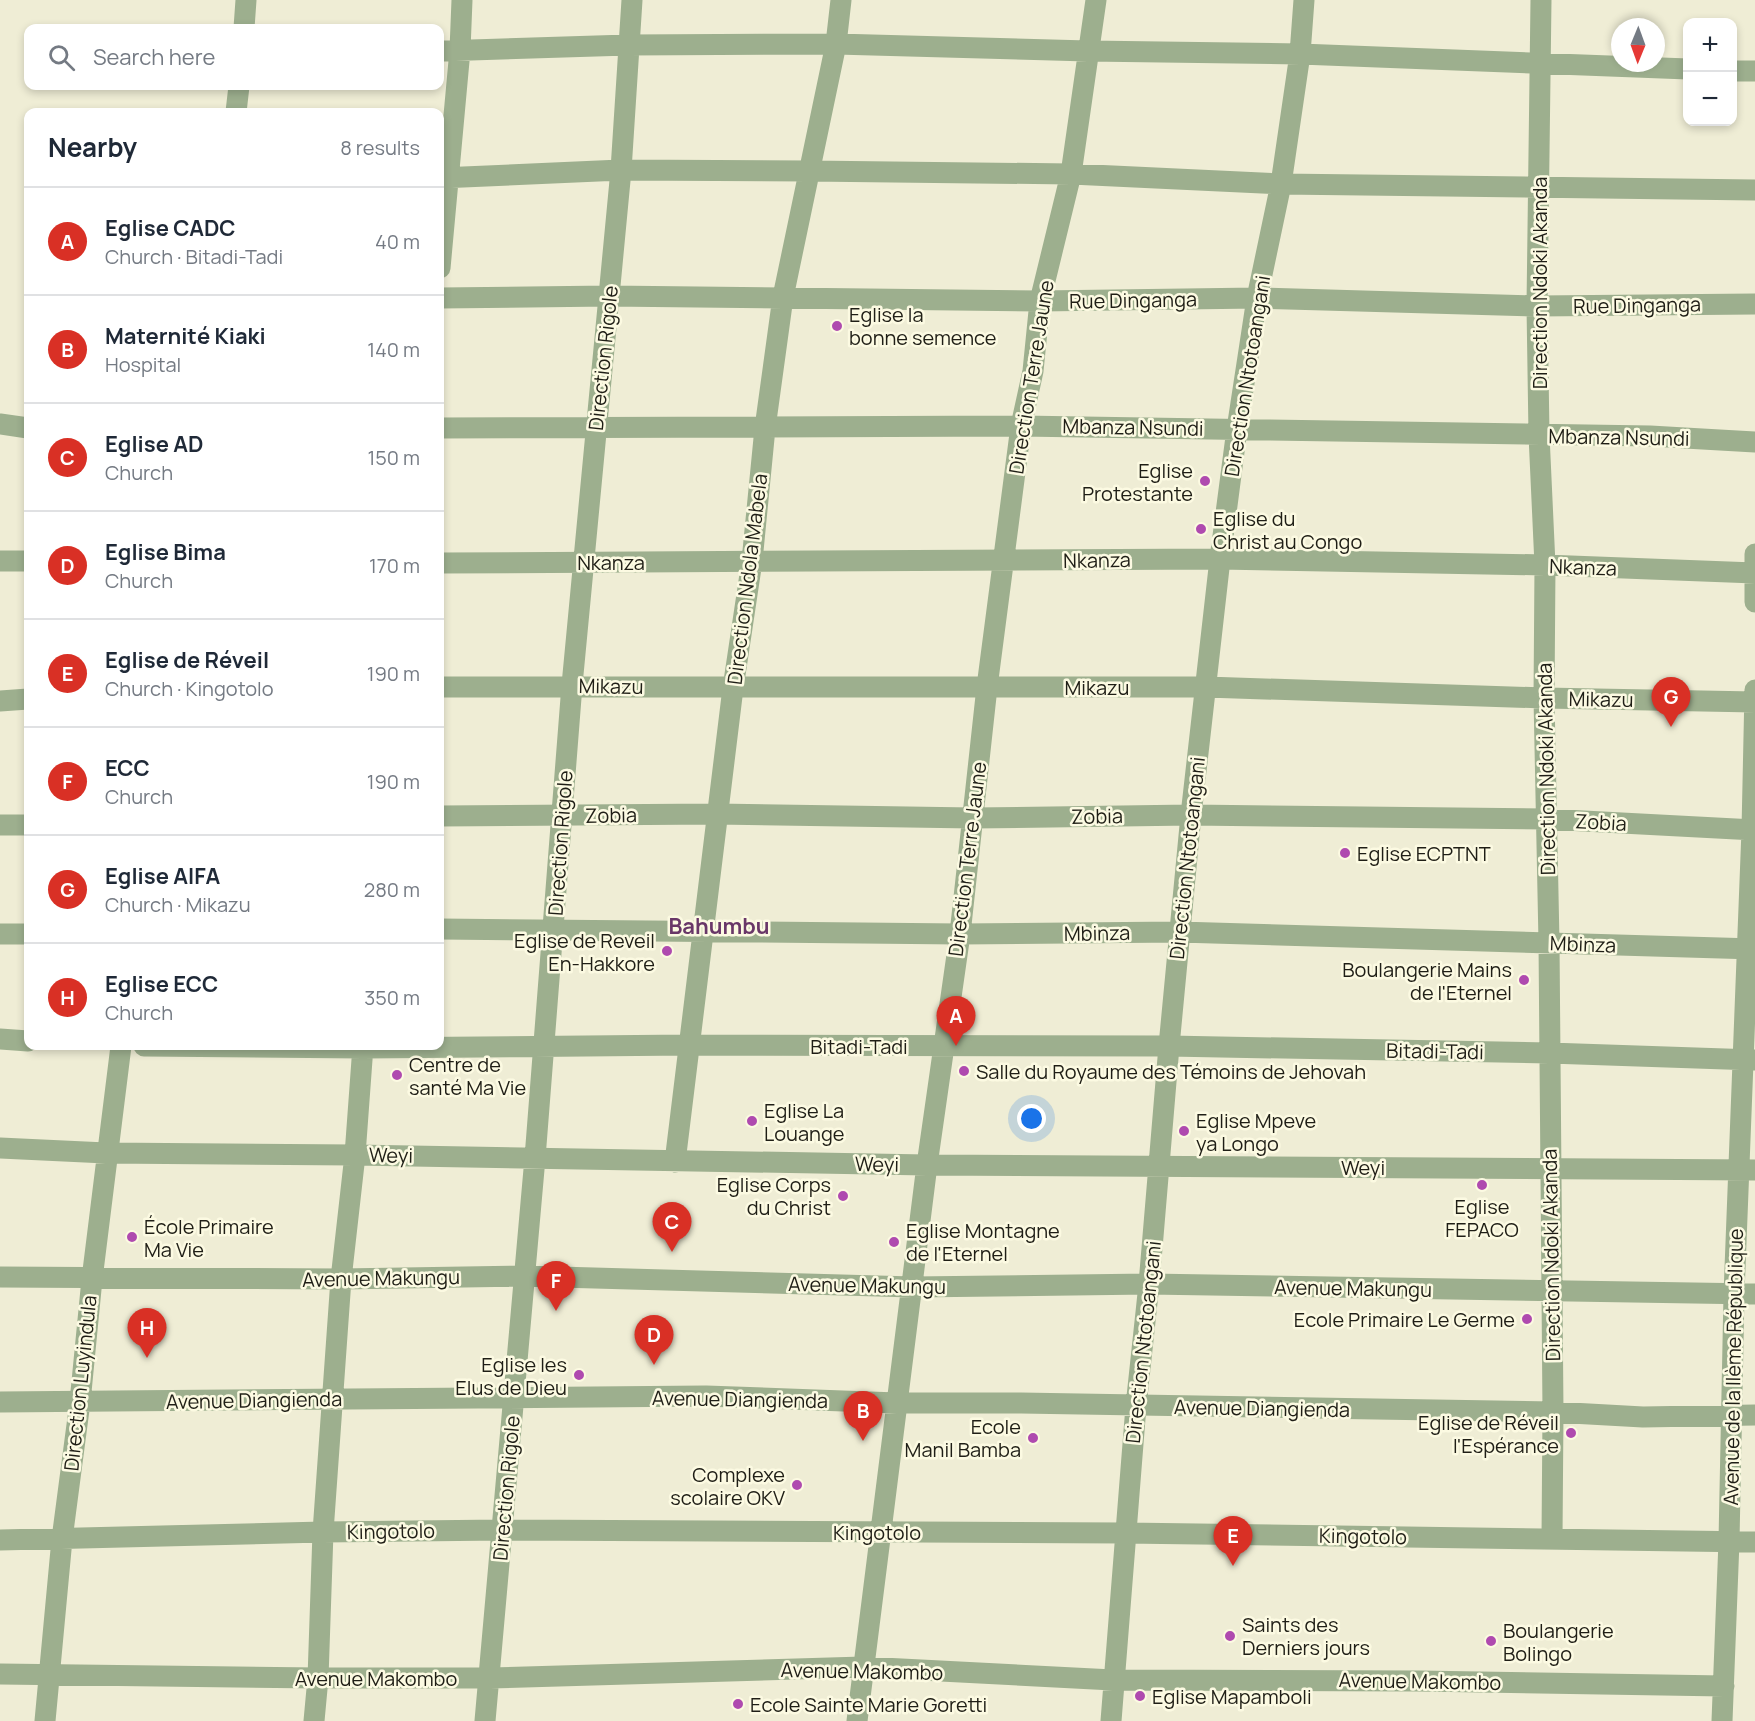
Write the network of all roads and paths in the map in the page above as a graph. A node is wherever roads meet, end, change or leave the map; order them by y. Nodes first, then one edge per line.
1 (246, 0) edge
2 (462, 0) edge
3 (632, 0) edge
4 (841, 0) edge
5 (1096, 0) edge
6 (1304, 0) edge
7 (1541, 0) edge
8 (244, 24) edge
9 (836, 44) junction
10 (628, 45) junction
11 (450, 50) edge
12 (1088, 51) junction
13 (1300, 54) junction
14 (1541, 64) junction
15 (1683, 69) edge
16 (1737, 71) edge
17 (1755, 71) edge
18 (239, 90) edge
19 (236, 108) edge
20 (621, 170) junction
21 (809, 171) junction
22 (1071, 174) junction
23 (444, 178) edge
24 (1281, 184) junction
25 (1540, 186) junction
26 (1755, 190) edge
27 (609, 296) junction
28 (783, 297) junction
29 (444, 298) edge
30 (1257, 298) junction
31 (1040, 301) junction
32 (1755, 304) edge
33 (1537, 306) junction
34 (0, 424) edge
35 (1021, 426) junction
36 (24, 427) edge
37 (596, 428) junction
38 (765, 428) junction
39 (444, 429) edge
40 (1237, 429) junction
41 (1539, 435) junction
42 (1755, 442) edge
43 (1755, 554) edge
44 (1220, 559) junction
45 (0, 561) edge
46 (24, 561) edge
47 (753, 561) junction
48 (1004, 561) junction
49 (585, 562) junction
50 (444, 563) edge
51 (1545, 565) junction
52 (1755, 573) edge
53 (1755, 602) edge
54 (572, 685) junction
55 (444, 687) edge
56 (987, 687) junction
57 (1206, 687) junction
58 (733, 688) junction
59 (1544, 698) junction
60 (1755, 698) edge
61 (24, 699) edge
62 (0, 701) edge
63 (716, 814) junction
64 (1191, 815) junction
65 (444, 816) edge
66 (561, 816) junction
67 (973, 818) junction
68 (1546, 819) junction
69 (0, 825) edge
70 (24, 825) edge
71 (1754, 830) edge
72 (444, 929) edge
73 (553, 930) junction
74 (702, 931) junction
75 (1179, 932) junction
76 (0, 934) edge
77 (24, 934) edge
78 (960, 934) junction
79 (1549, 942) junction
80 (1751, 949) edge
81 (0, 1039) edge
82 (24, 1041) edge
83 (688, 1045) junction
84 (542, 1046) junction
85 (943, 1046) junction
86 (1168, 1046) junction
87 (444, 1047) edge
88 (120, 1050) edge
89 (363, 1050) edge
90 (1549, 1053) junction
91 (1749, 1060) edge
92 (0, 1148) edge
93 (106, 1153) junction
94 (355, 1155) junction
95 (535, 1158) junction
96 (675, 1162) junction
97 (927, 1165) junction
98 (1160, 1167) junction
99 (1550, 1167) junction
100 (1747, 1170) edge
101 (523, 1276) junction
102 (0, 1277) edge
103 (92, 1279) junction
104 (341, 1279) junction
105 (1149, 1284) junction
106 (913, 1287) junction
107 (1552, 1292) junction
108 (1734, 1294) junction
109 (1755, 1294) edge
110 (333, 1399) junction
111 (514, 1399) junction
112 (0, 1402) edge
113 (80, 1402) junction
114 (897, 1403) junction
115 (1136, 1406) junction
116 (1553, 1412) junction
117 (1732, 1415) junction
118 (1755, 1415) edge
119 (502, 1530) junction
120 (323, 1532) junction
121 (881, 1533) junction
122 (1125, 1533) junction
123 (63, 1539) junction
124 (1552, 1539) junction
125 (0, 1540) edge
126 (1729, 1541) junction
127 (1755, 1542) edge
128 (863, 1667) junction
129 (0, 1674) edge
130 (49, 1675) junction
131 (318, 1678) junction
132 (490, 1678) junction
133 (1113, 1680) junction
134 (1724, 1686) junction
135 (45, 1721) edge
136 (314, 1721) edge
137 (485, 1721) edge
138 (857, 1721) edge
139 (1111, 1721) edge
140 (1722, 1721) edge

1 - 8 street
2 - 11 street
3 - 10 street, Direction Rigole
4 - 9 street, Direction Ndola Mabela
5 - 12 street, Direction Terre Jaune
6 - 13 street, Direction Ntotoangani
7 - 14 street, Direction Ndoki Akanda
9 - 10 street
9 - 12 street
9 - 21 street, Direction Ndola Mabela
10 - 11 street
10 - 20 street, Direction Rigole
11 - 23 street
12 - 13 street
12 - 22 street, Direction Terre Jaune
13 - 14 street
13 - 24 street, Direction Ntotoangani
14 - 15 street
14 - 25 street, Direction Ndoki Akanda
16 - 17 street
18 - 19 street
20 - 21 street
20 - 23 street
20 - 27 street, Direction Rigole
21 - 22 street
21 - 28 street, Direction Ndola Mabela
22 - 24 street
22 - 31 street, Direction Terre Jaune
24 - 25 street
24 - 30 street, Direction Ntotoangani
25 - 26 street
25 - 33 street, Direction Ndoki Akanda
27 - 28 street, Rue Dinganga
27 - 29 street, Rue Dinganga
27 - 37 street, Direction Rigole
28 - 31 street, Rue Dinganga
28 - 38 street, Direction Ndola Mabela
30 - 31 street, Rue Dinganga
30 - 33 street, Rue Dinganga
30 - 40 street, Direction Ntotoangani
31 - 35 street, Direction Terre Jaune
32 - 33 street, Rue Dinganga
33 - 41 street, Direction Ndoki Akanda
34 - 36 street
35 - 38 street, Mbanza Nsundi
35 - 40 street, Mbanza Nsundi
35 - 48 street, Direction Terre Jaune
37 - 38 street, Mbanza Nsundi
37 - 39 street, Mbanza Nsundi
37 - 49 street, Direction Rigole
38 - 47 street, Direction Ndola Mabela
40 - 41 street, Mbanza Nsundi
40 - 44 street, Direction Ntotoangani
41 - 42 street, Mbanza Nsundi
41 - 51 street, Direction Ndoki Akanda
43 - 52 street
44 - 48 street, Nkanza
44 - 51 street, Nkanza
44 - 57 street, Direction Ntotoangani
45 - 46 street
47 - 48 street, Nkanza
47 - 49 street, Nkanza
47 - 58 street, Direction Ndola Mabela
48 - 56 street, Direction Terre Jaune
49 - 50 street, Nkanza
49 - 54 street, Direction Rigole
51 - 52 street, Nkanza
51 - 59 street, Direction Ndoki Akanda
52 - 53 street
54 - 55 street, Mikazu
54 - 58 street, Mikazu
54 - 66 street, Direction Rigole
56 - 57 street, Mikazu
56 - 58 street, Mikazu
56 - 67 street, Direction Terre Jaune
57 - 59 street, Mikazu
57 - 64 street, Direction Ntotoangani
58 - 63 street, Direction Ndola Mabela
59 - 60 street, Mikazu
59 - 68 street, Direction Ndoki Akanda
60 - 71 street, Avenue de la IIème République
61 - 62 street
63 - 66 street, Zobia
63 - 67 street, Zobia
63 - 74 street, Direction Ndola Mabela
64 - 67 street, Zobia
64 - 68 street, Zobia
64 - 75 street, Direction Ntotoangani
65 - 66 street, Zobia
66 - 73 street, Direction Rigole
67 - 78 street, Direction Terre Jaune
68 - 71 street, Zobia
68 - 79 street, Direction Ndoki Akanda
69 - 70 street
71 - 80 street, Avenue de la IIème République
72 - 73 street, Mbinza
73 - 74 street, Mbinza
73 - 84 street, Direction Rigole
74 - 78 street, Mbinza
74 - 83 street, Direction Ndola Mabela
75 - 78 street, Mbinza
75 - 79 street, Mbinza
75 - 86 street, Direction Ntotoangani
76 - 77 street
78 - 85 street, Direction Terre Jaune
79 - 80 street, Mbinza
79 - 90 street, Direction Ndoki Akanda
80 - 91 street, Avenue de la IIème République
81 - 82 street
83 - 84 street, Bitadi-Tadi
83 - 85 street, Bitadi-Tadi
83 - 96 street, Direction Ndola Mabela
84 - 87 street, Bitadi-Tadi
84 - 95 street, Direction Rigole
85 - 86 street, Bitadi-Tadi
85 - 97 street, Direction Terre Jaune
86 - 90 street, Bitadi-Tadi
86 - 98 street, Direction Ntotoangani
88 - 93 street, Direction Luyindula
89 - 94 street
90 - 91 street, Bitadi-Tadi
90 - 99 street, Direction Ndoki Akanda
91 - 100 street, Avenue de la IIème République
92 - 93 street, Weyi
93 - 94 street, Weyi
93 - 103 street, Direction Luyindula
94 - 95 street, Weyi
94 - 104 street
95 - 96 street, Weyi
95 - 101 street, Direction Rigole
96 - 97 street, Weyi
97 - 98 street, Weyi
97 - 106 street, Direction Terre Jaune
98 - 99 street, Weyi
98 - 105 street, Direction Ntotoangani
99 - 100 street, Weyi
99 - 107 street, Direction Ndoki Akanda
100 - 108 street, Avenue de la IIème République
101 - 104 street, Avenue Makungu
101 - 106 street, Avenue Makungu
101 - 111 street, Direction Rigole
102 - 103 street, Avenue Makungu
103 - 104 street, Avenue Makungu
103 - 113 street, Direction Luyindula
104 - 110 street
105 - 106 street, Avenue Makungu
105 - 107 street, Avenue Makungu
105 - 115 street, Direction Ntotoangani
106 - 114 street, Direction Terre Jaune
107 - 108 street, Avenue Makungu
107 - 116 street, Direction Ndoki Akanda
108 - 109 street, Avenue Makungu
108 - 117 street, Avenue de la IIème République
110 - 111 street, Avenue Diangienda
110 - 113 street, Avenue Diangienda
110 - 120 street
111 - 114 street, Avenue Diangienda
111 - 119 street, Direction Rigole
112 - 113 street, Avenue Diangienda
113 - 123 street, Direction Luyindula
114 - 115 street, Avenue Diangienda
114 - 121 street, Direction Terre Jaune
115 - 116 street, Avenue Diangienda
115 - 122 street, Direction Ntotoangani
116 - 117 street, Avenue Diangienda
116 - 124 street, Direction Ndoki Akanda
117 - 118 street, Avenue Diangienda
117 - 126 street, Avenue de la IIème République
119 - 120 street, Kingotolo
119 - 121 street, Kingotolo
119 - 132 street, Direction Rigole
120 - 123 street, Kingotolo
120 - 131 street
121 - 122 street, Kingotolo
121 - 128 street, Direction Terre Jaune
122 - 124 street, Kingotolo
122 - 133 street, Direction Ntotoangani
123 - 125 street, Kingotolo
123 - 130 street, Direction Luyindula
124 - 126 street, Kingotolo
126 - 127 street, Kingotolo
126 - 134 street, Avenue de la IIème République
128 - 132 street, Avenue Makombo
128 - 133 street, Avenue Makombo
128 - 138 street, Direction Terre Jaune
129 - 130 street, Avenue Makombo
130 - 131 street, Avenue Makombo
130 - 135 street, Direction Luyindula
131 - 132 street, Avenue Makombo
131 - 136 street
132 - 137 street, Direction Rigole
133 - 134 street, Avenue Makombo
133 - 139 street, Direction Ntotoangani
134 - 140 street, Avenue de la IIème République

